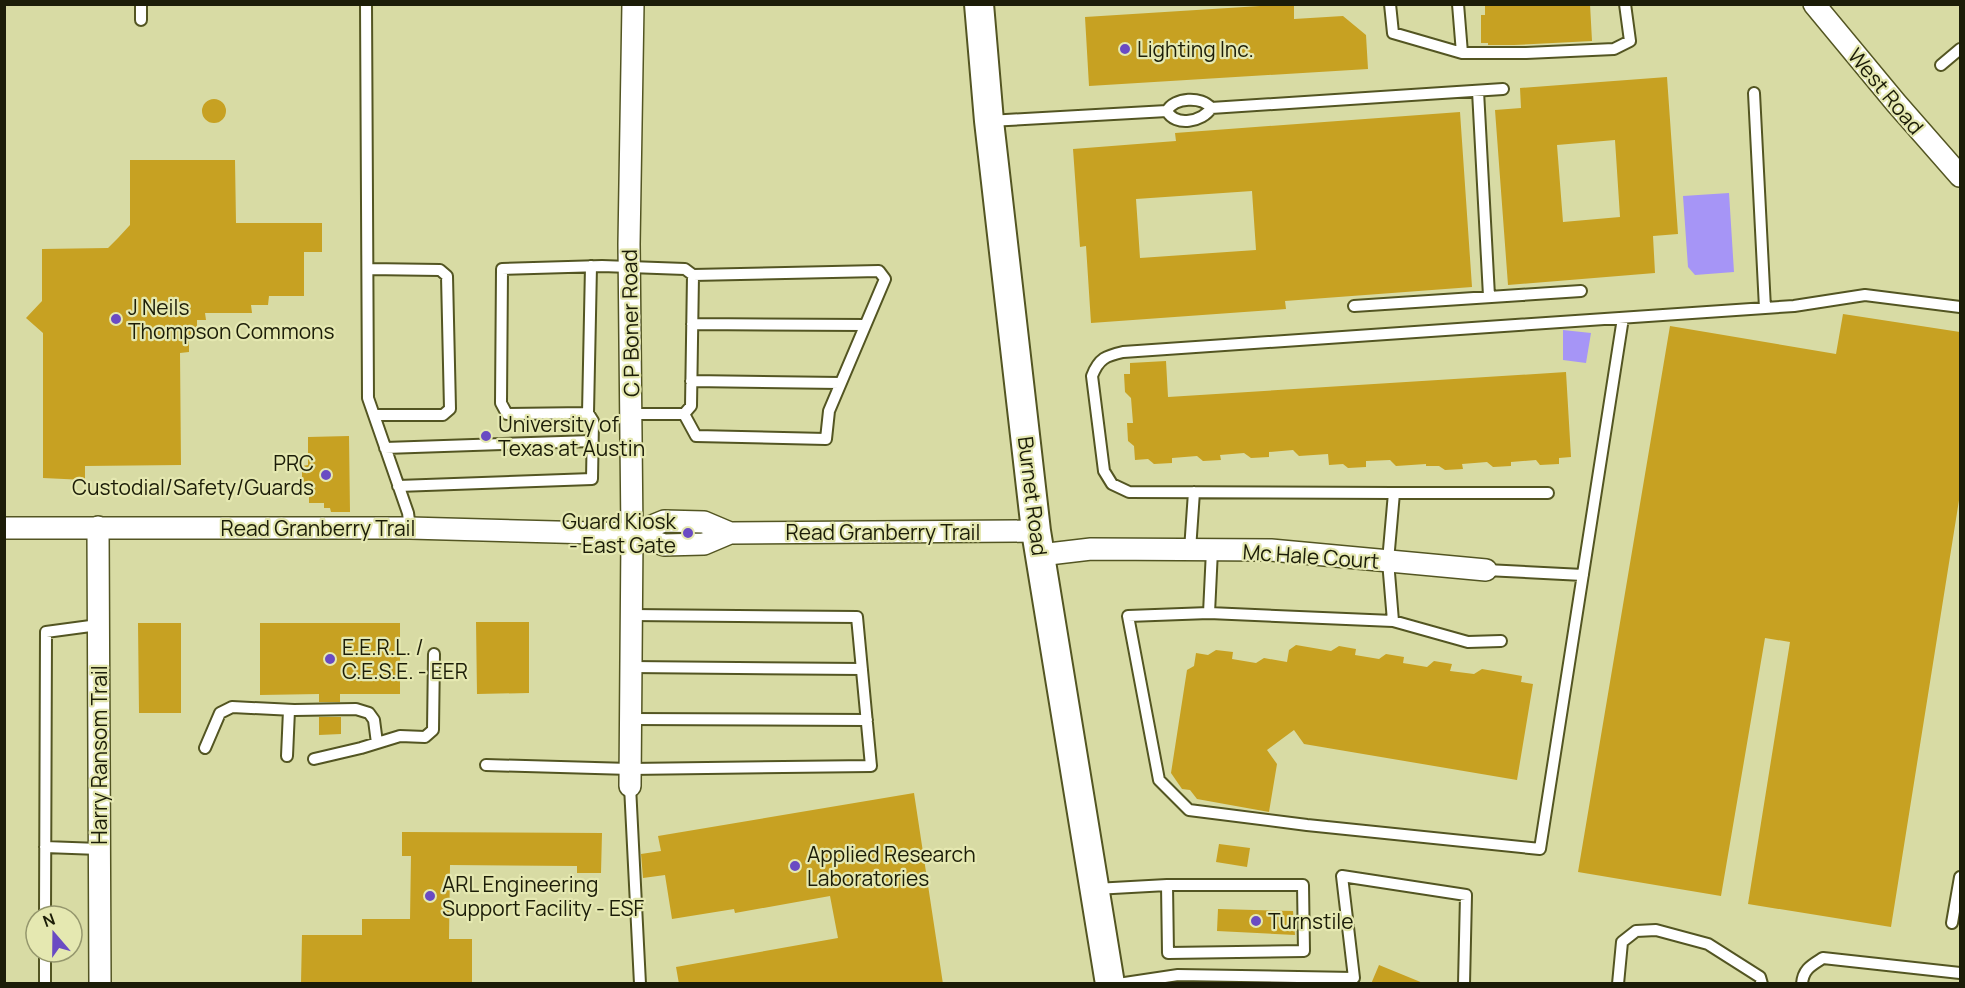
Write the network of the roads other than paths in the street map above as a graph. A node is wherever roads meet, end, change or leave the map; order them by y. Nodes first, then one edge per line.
1 (141, 4) edge
2 (366, 4) edge
3 (619, 4) edge
4 (633, 4) edge
5 (979, 4) edge
6 (1390, 4) edge
7 (1458, 4) edge
8 (1625, 4) edge
9 (1814, 4) edge
10 (141, 20) dead end
11 (632, 27) junction
12 (1960, 49) edge
13 (1462, 53) junction
14 (1941, 65) dead end
15 (1503, 89) dead end
16 (1478, 91) junction
17 (1754, 93) dead end
18 (1211, 108) junction
19 (1167, 111) junction
20 (988, 121) junction
21 (1960, 176) edge
22 (591, 266) junction
23 (630, 267) junction
24 (368, 269) junction
25 (693, 275) junction
26 (1581, 291) dead end
27 (1489, 296) junction
28 (1354, 306) dead end
29 (1960, 307) edge
30 (1765, 308) junction
31 (1623, 318) junction
32 (692, 324) junction
33 (865, 325) junction
34 (691, 381) junction
35 (840, 383) junction
36 (588, 413) junction
37 (631, 414) junction
38 (684, 414) junction
39 (374, 415) junction
40 (592, 441) junction
41 (385, 448) junction
42 (399, 486) junction
43 (1194, 492) junction
44 (1394, 493) junction
45 (1548, 494) dead end
46 (98, 526) junction
47 (4, 528) edge
48 (410, 528) junction
49 (632, 534) junction
50 (1038, 543) junction
51 (1190, 550) junction
52 (1212, 550) junction
53 (1388, 561) junction
54 (1486, 570) joint
55 (1582, 575) junction
56 (1209, 613) junction
57 (632, 615) junction
58 (1393, 621) junction
59 (98, 625) junction
60 (1501, 641) dead end
61 (434, 654) dead end
62 (631, 667) junction
63 (862, 669) junction
64 (289, 710) junction
65 (630, 719) junction
66 (867, 720) junction
67 (377, 743) junction
68 (205, 748) dead end
69 (287, 756) dead end
70 (314, 759) dead end
71 (486, 765) dead end
72 (630, 777) junction
73 (45, 847) junction
74 (99, 849) junction
75 (1960, 877) edge
76 (1167, 885) junction
77 (1095, 889) junction
78 (45, 904) edge
79 (1952, 923) dead end
80 (45, 964) edge
81 (1960, 973) edge
82 (1307, 980) edge
83 (45, 984) edge
84 (100, 984) edge
85 (640, 984) edge
86 (1110, 984) edge
87 (1118, 984) edge
88 (1464, 984) edge
89 (1618, 984) edge
90 (1762, 984) edge
91 (1802, 984) edge

1 - 10 lane
2 - 24 lane
3 - 11 street
4 - 11 street, C P Boner Road
5 - 20 main road, Burnet Road
6 - 13 lane
7 - 13 lane
8 - 13 lane
9 - 21 street, West Road
11 - 23 street, C P Boner Road
12 - 14 lane
15 - 16 lane
16 - 18 lane
16 - 27 lane
17 - 30 lane
18 - 19 lane
18 - 19 lane
19 - 20 lane
20 - 50 main road, Burnet Road
22 - 23 lane
22 - 36 lane
22 - 36 lane
23 - 25 lane
23 - 37 street, C P Boner Road
24 - 39 lane
24 - 39 lane
25 - 32 lane
25 - 33 lane
26 - 27 lane
27 - 28 lane
29 - 30 lane
30 - 31 lane
31 - 43 lane
31 - 55 lane
32 - 33 lane
32 - 34 lane
33 - 35 lane
34 - 35 lane
34 - 38 lane
35 - 38 lane
36 - 40 lane
37 - 38 lane
37 - 49 street, C P Boner Road
39 - 41 lane
40 - 41 lane
40 - 42 lane
41 - 42 lane
42 - 48 lane
43 - 44 lane
43 - 51 lane
44 - 45 lane
44 - 53 lane
46 - 47 street, Read Granberry Trail
46 - 48 street, Read Granberry Trail
46 - 59 street, Harry Ransom Trail
48 - 49 street, Read Granberry Trail
49 - 50 street, Read Granberry Trail
49 - 57 street, C P Boner Road
50 - 51 street, Mc Hale Court
50 - 77 main road, Burnet Road
51 - 52 street, Mc Hale Court
52 - 53 street, Mc Hale Court
52 - 56 lane
53 - 54 street, Mc Hale Court
53 - 58 lane
54 - 55 lane, Mc Hale Court
55 - 56 lane
56 - 58 lane
57 - 62 street, C P Boner Road
57 - 63 lane
58 - 60 lane
59 - 73 lane
59 - 74 street, Harry Ransom Trail
61 - 67 lane
62 - 63 lane
62 - 65 street, C P Boner Road
63 - 66 lane
64 - 67 lane
64 - 68 lane
64 - 69 lane
65 - 66 lane
65 - 72 street, C P Boner Road
66 - 72 lane
67 - 70 lane
71 - 72 lane
72 - 85 lane
73 - 74 lane
73 - 78 lane
74 - 84 street, Harry Ransom Trail
75 - 79 lane
76 - 76 lane
76 - 77 lane
77 - 86 main road, Burnet Road
80 - 83 lane
81 - 91 lane
82 - 87 lane
82 - 88 lane
89 - 90 lane

